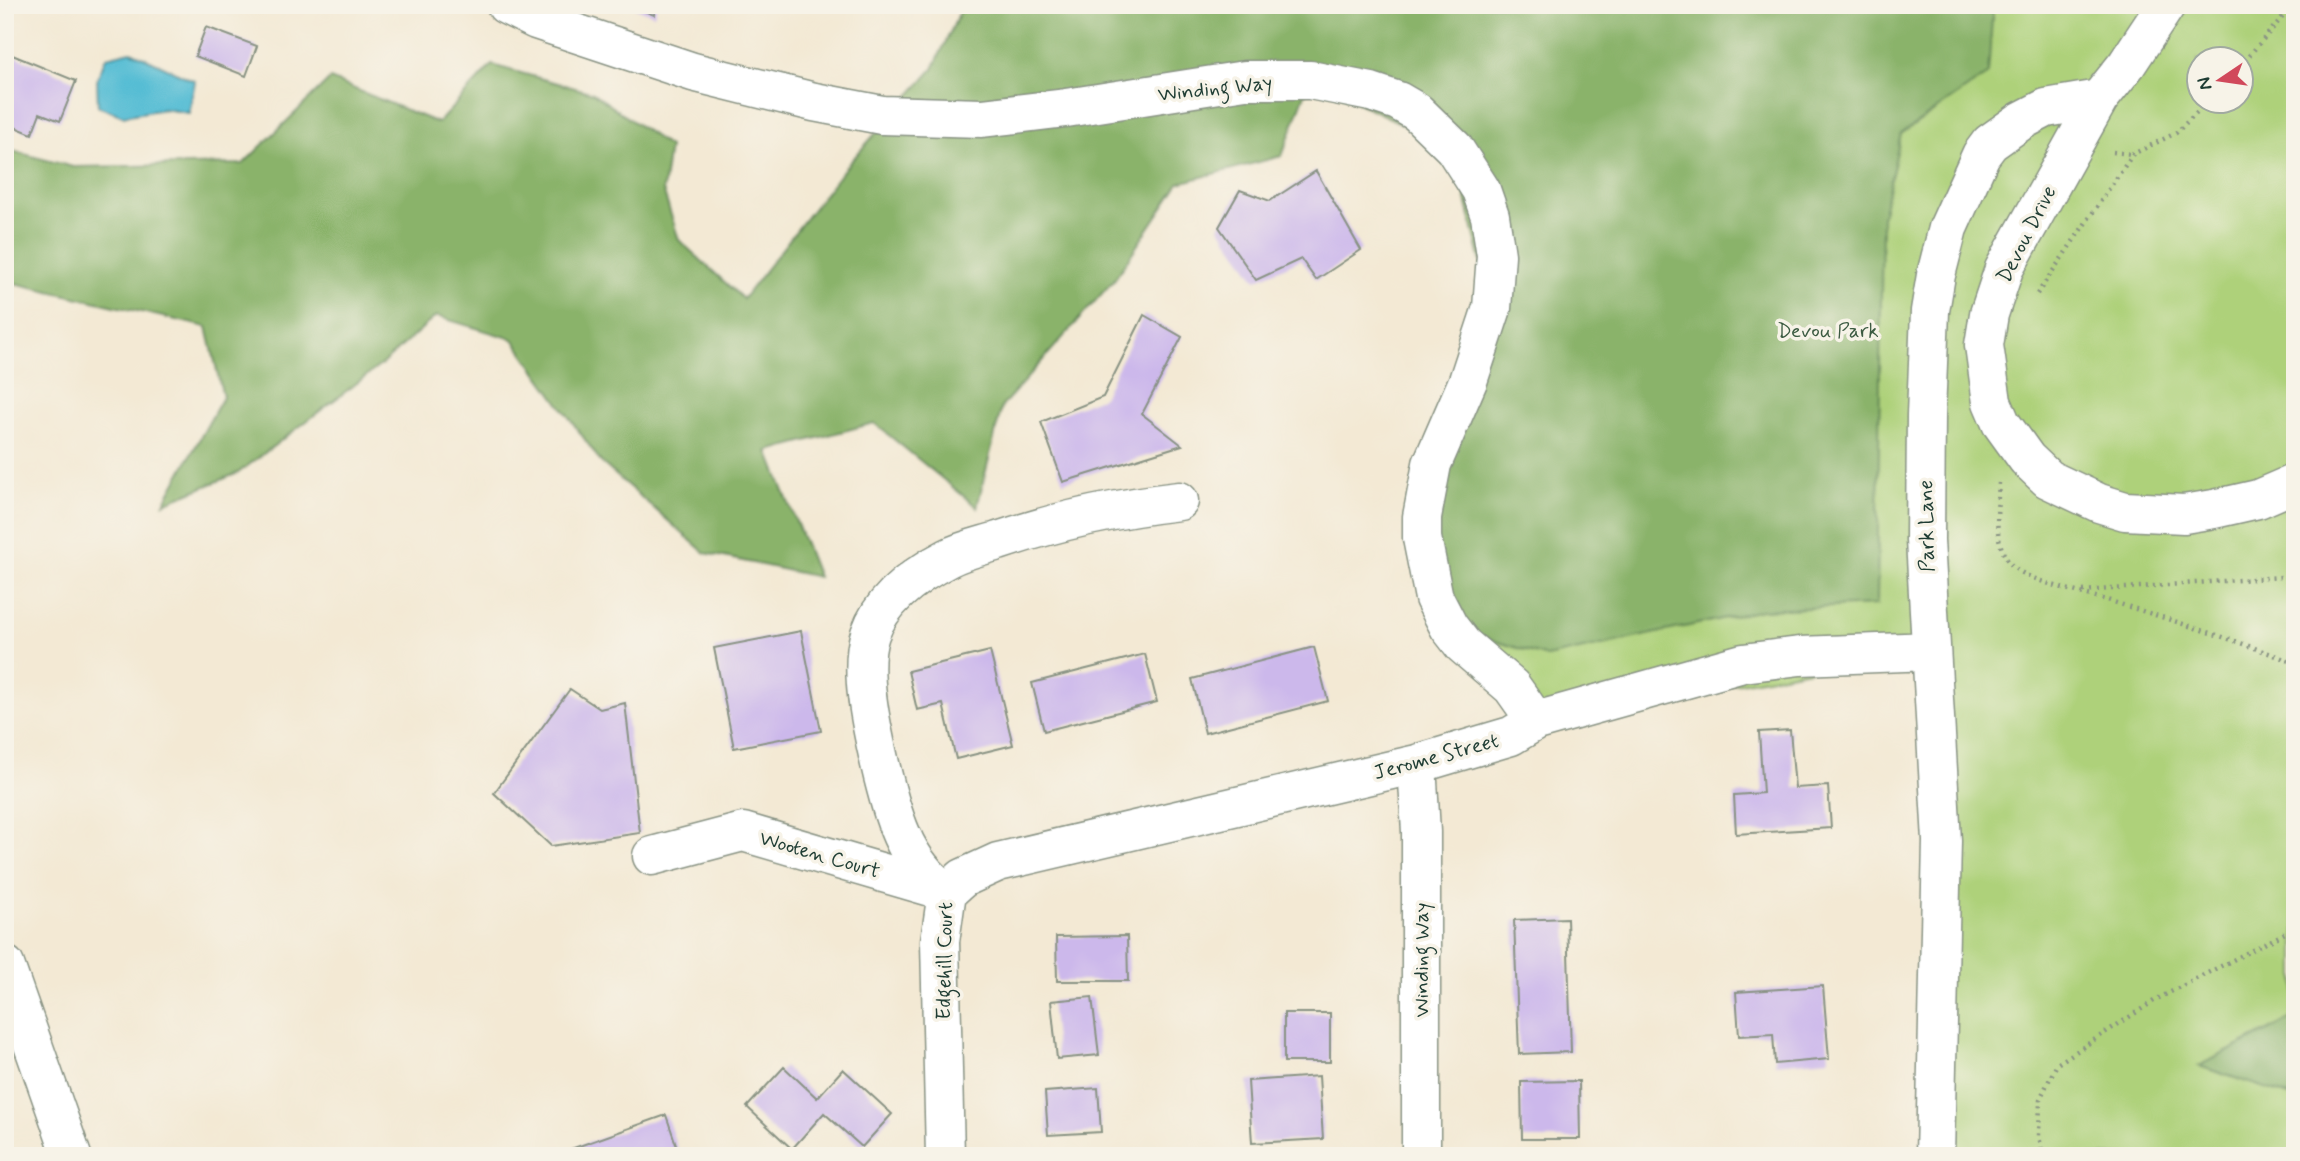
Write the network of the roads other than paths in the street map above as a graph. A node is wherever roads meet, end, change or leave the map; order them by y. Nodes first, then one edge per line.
1 (506, 5) edge
2 (2166, 5) edge
3 (2099, 99) junction
4 (2295, 483) edge
5 (1179, 501) dead end
6 (1931, 651) junction
7 (1536, 721) junction
8 (1417, 764) junction
9 (652, 856) dead end
10 (947, 891) junction
11 (5, 965) edge
12 (72, 1156) edge
13 (945, 1156) edge
14 (1421, 1156) edge
15 (1935, 1156) edge

1 - 7 street, Winding Way
2 - 3 street
3 - 4 street, Devou Drive
3 - 6 street, Park Lane
5 - 10 street, Edgehill Court
6 - 7 street, Jerome Street
6 - 15 street, Park Lane
7 - 8 street, Jerome Street
8 - 10 street, Jerome Street
8 - 14 street, Winding Way
9 - 10 street, Wooten Court
10 - 13 street, Edgehill Court
11 - 12 street

